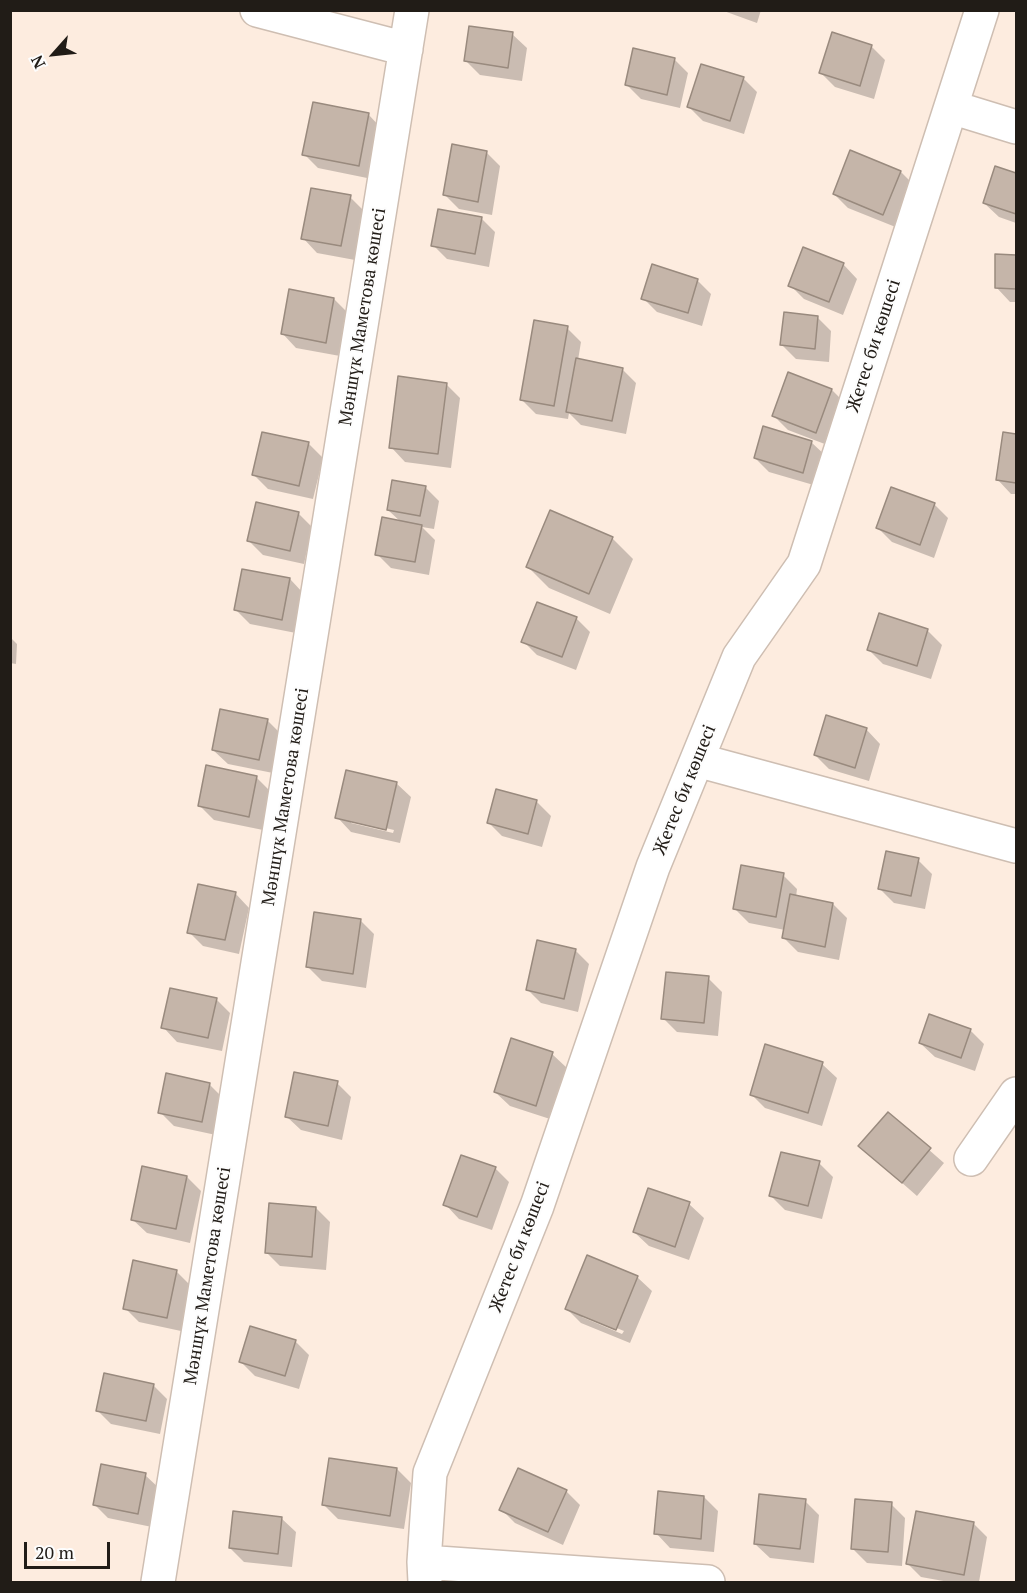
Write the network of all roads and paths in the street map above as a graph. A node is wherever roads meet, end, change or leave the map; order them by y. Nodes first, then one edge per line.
1 (257, 10) edge
2 (412, 10) edge
3 (982, 10) edge
4 (406, 49) junction
5 (951, 107) junction
6 (1017, 127) edge
7 (697, 760) junction
8 (1017, 846) edge
9 (1017, 1094) edge
10 (971, 1159) dead end
11 (425, 1572) edge
12 (158, 1582) edge
13 (708, 1582) edge

1 - 4 street
2 - 4 street, Мәншүк Маметова көшесі
3 - 5 street, Жетес би көшесі
4 - 12 street, Мәншүк Маметова көшесі
5 - 6 street
5 - 7 street, Жетес би көшесі
7 - 8 street
7 - 11 street, Жетес би көшесі
9 - 10 street
11 - 13 street

